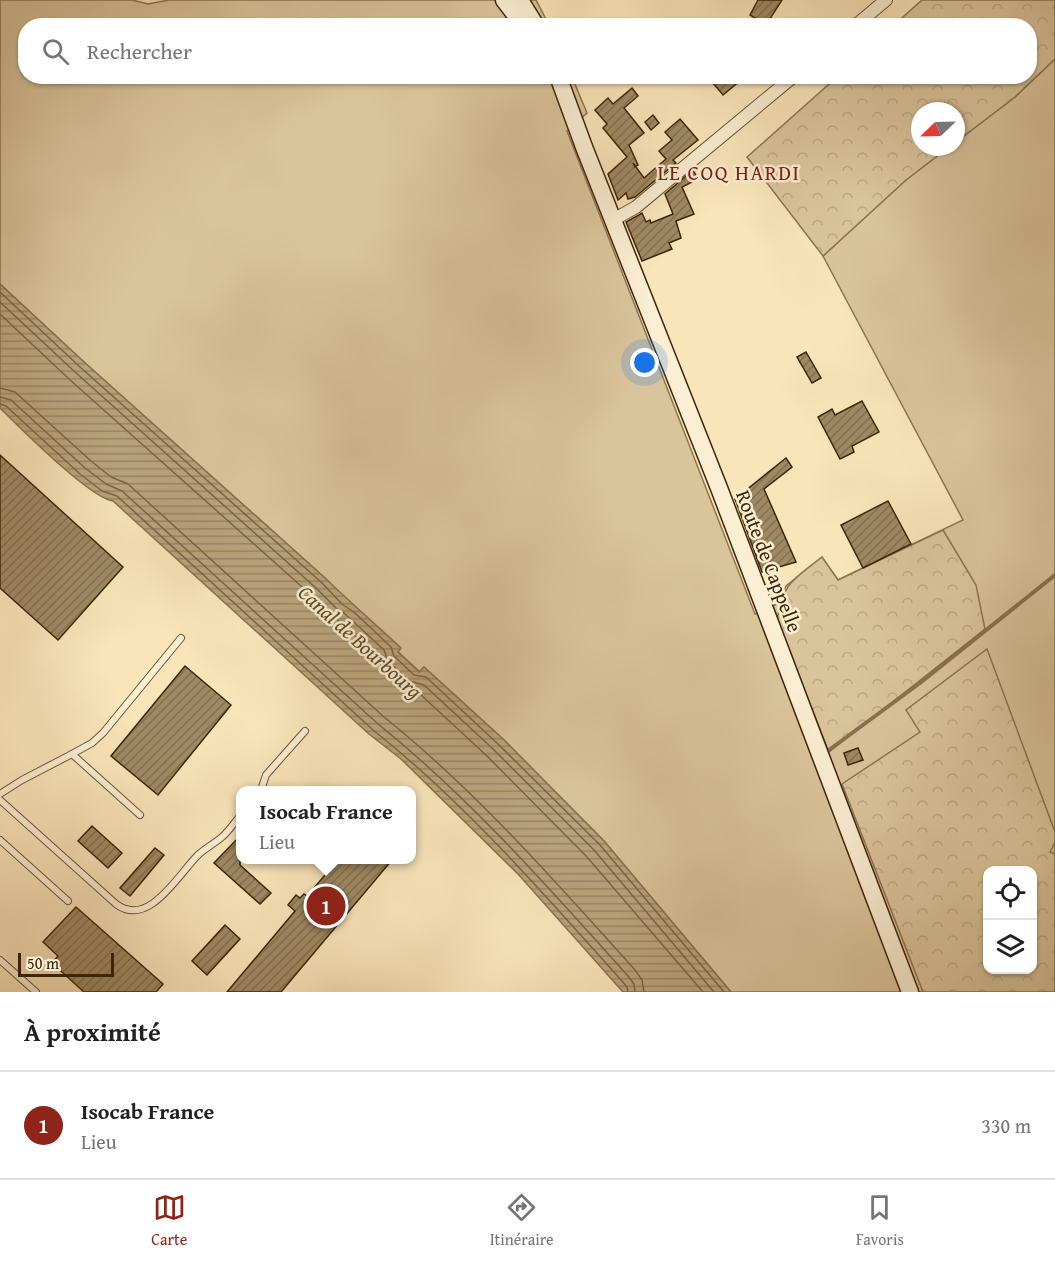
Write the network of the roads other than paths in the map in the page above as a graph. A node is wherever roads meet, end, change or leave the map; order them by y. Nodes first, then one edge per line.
1 (504, 0) edge
2 (520, 0) edge
3 (886, 0) edge
4 (518, 18) edge
5 (531, 18) edge
6 (865, 18) edge
7 (555, 84) edge
8 (561, 84) edge
9 (784, 84) edge
10 (584, 147) junction
11 (613, 220) junction
12 (181, 638) dead end
13 (305, 732) dead end
14 (72, 754) junction
15 (263, 786) edge
16 (0, 794) edge
17 (0, 801) edge
18 (140, 815) dead end
19 (236, 821) edge
20 (0, 840) edge
21 (68, 901) dead end
22 (0, 960) edge
23 (36, 992) edge
24 (910, 992) edge

1 - 4 main road
2 - 5 main road
3 - 6 street
7 - 10 main road, Route de Cappelle
8 - 10 main road, Route de Cappelle
9 - 11 street
10 - 11 main road, Route de Cappelle
11 - 24 main road, Route de Cappelle
12 - 14 lane
13 - 15 lane
14 - 16 lane
14 - 18 lane
17 - 19 lane
20 - 21 lane
22 - 23 lane

